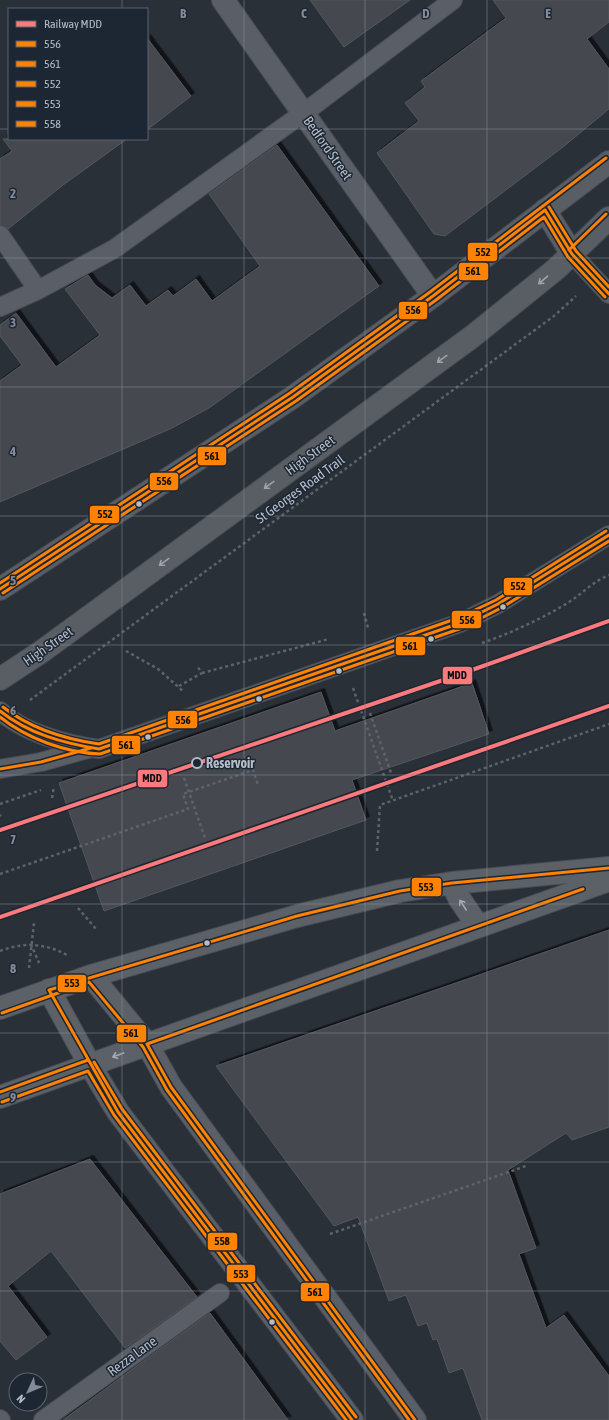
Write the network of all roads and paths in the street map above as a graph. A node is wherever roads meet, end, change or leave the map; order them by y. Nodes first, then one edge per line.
1 (223, 0) edge
2 (453, 0) edge
3 (303, 113) junction
4 (609, 162) edge
5 (545, 210) junction
6 (609, 218) edge
7 (0, 235) edge
8 (572, 254) junction
9 (596, 279) junction
10 (38, 290) junction
11 (609, 294) edge
12 (433, 296) junction
13 (0, 307) edge
14 (609, 535) edge
15 (0, 589) edge
16 (364, 613) dead end
17 (361, 630) dead end
18 (333, 638) dead end
19 (126, 651) dead end
20 (197, 666) dead end
21 (202, 673) junction
22 (0, 679) edge
23 (352, 685) dead end
24 (179, 686) junction
25 (202, 713) junction
26 (370, 713) dead end
27 (3, 714) edge
28 (609, 724) edge
29 (92, 748) junction
30 (0, 769) edge
31 (391, 773) dead end
32 (184, 778) dead end
33 (258, 785) dead end
34 (54, 786) dead end
35 (52, 798) dead end
36 (393, 800) junction
37 (194, 808) junction
38 (188, 809) junction
39 (205, 838) dead end
40 (377, 851) dead end
41 (609, 868) edge
42 (0, 874) edge
43 (609, 880) edge
44 (452, 882) junction
45 (78, 908) dead end
46 (34, 923) dead end
47 (478, 926) junction
48 (96, 929) dead end
49 (31, 944) junction
50 (0, 951) edge
51 (29, 970) dead end
52 (91, 976) junction
53 (49, 990) junction
54 (0, 1008) edge
55 (147, 1044) junction
56 (90, 1065) junction
57 (0, 1097) edge
58 (526, 1166) dead end
59 (330, 1234) dead end
60 (220, 1293) dead end
61 (43, 1420) edge
62 (352, 1420) edge
63 (415, 1420) edge

1 - 3 street, Bedford Street
2 - 3 lane
3 - 10 lane
3 - 12 street, Bedford Street
4 - 5 main road
5 - 8 main road
5 - 12 main road
6 - 8 main road, High Street
7 - 10 lane
8 - 9 lane
8 -> 22 main road, High Street
9 - 11 lane
9 - 27 path, St Georges Road Trail
10 - 13 lane
12 - 15 main road
14 - 25 lane
16 - 17 path
18 - 21 path
19 - 24 path
20 - 21 path
21 - 24 path
23 - 36 path
24 - 25 path
25 - 29 lane
26 - 31 path
27 - 29 lane
28 - 36 path
29 - 30 lane
32 - 37 path
33 - 38 path
34 - 35 path
36 - 40 path
37 - 38 path
37 - 39 path
38 - 42 path
41 - 44 main road
43 - 47 main road
47 -> 44 main road
44 - 52 main road
45 - 48 path
46 - 49 path
47 - 55 main road
49 - 50 path
49 - 51 path
52 - 53 main road
52 - 55 main road
53 - 54 main road
53 - 56 main road
55 -> 56 main road
55 - 63 street
56 - 57 main road
56 - 62 street
58 - 59 path
60 - 61 lane, Rezza Lane

